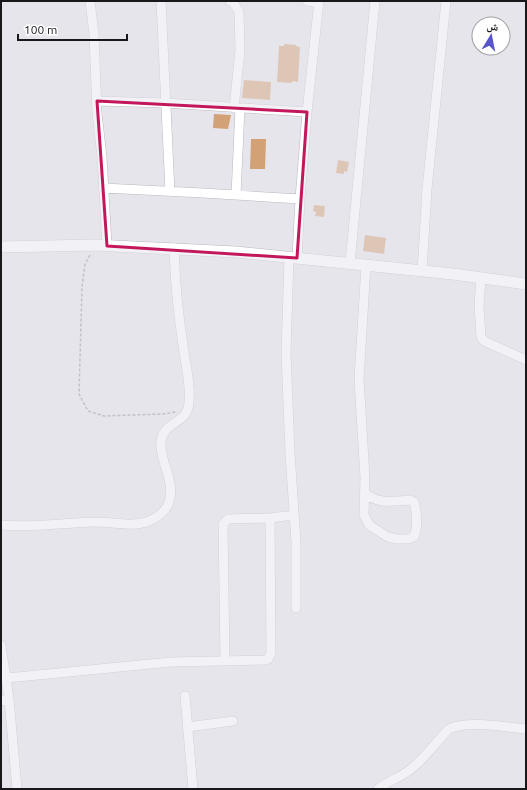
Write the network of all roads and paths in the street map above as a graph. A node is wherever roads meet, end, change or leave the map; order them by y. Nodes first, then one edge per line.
1 (90, 1) edge
2 (161, 1) edge
3 (234, 1) edge
4 (306, 1) edge
5 (375, 1) edge
6 (446, 1) edge
7 (319, 2) edge
8 (97, 101) junction
9 (165, 103) junction
10 (237, 108) junction
11 (307, 112) junction
12 (103, 188) junction
13 (170, 192) junction
14 (236, 195) junction
15 (300, 199) junction
16 (94, 246) junction
17 (107, 246) junction
18 (1, 247) edge
19 (174, 248) junction
20 (293, 258) junction
21 (350, 263) junction
22 (366, 265) junction
23 (422, 271) junction
24 (481, 278) junction
25 (526, 284) edge
26 (526, 360) edge
27 (188, 410) junction
28 (365, 493) junction
29 (294, 516) junction
30 (270, 518) junction
31 (1, 525) edge
32 (296, 608) dead end
33 (1, 645) edge
34 (225, 661) junction
35 (7, 678) junction
36 (185, 696) dead end
37 (5, 700) edge
38 (233, 720) dead end
39 (187, 727) junction
40 (526, 729) edge
41 (17, 789) edge
42 (193, 789) edge
43 (378, 789) edge

1 - 8 street
2 - 9 street
3 - 10 street
4 - 7 street
5 - 21 street
6 - 23 street
7 - 11 street
8 - 9 street
8 - 12 street
9 - 10 street
9 - 13 street
10 - 11 street
10 - 14 street
11 - 15 street
12 - 13 street
12 - 17 street
13 - 14 street
14 - 15 street
15 - 20 street
16 - 17 main road
16 - 18 main road
16 - 27 path
17 - 19 main road
19 - 20 main road
19 - 27 street
20 - 21 main road
20 - 29 street
21 - 22 main road
22 - 23 main road
22 - 28 street
23 - 24 main road
24 - 25 main road
24 - 26 street
27 - 31 street
28 - 28 street
29 - 30 street
29 - 32 street
30 - 34 street
30 - 34 street
33 - 35 street
34 - 35 street
35 - 37 street
36 - 39 street
37 - 41 street
38 - 39 street
39 - 42 street
40 - 43 street

